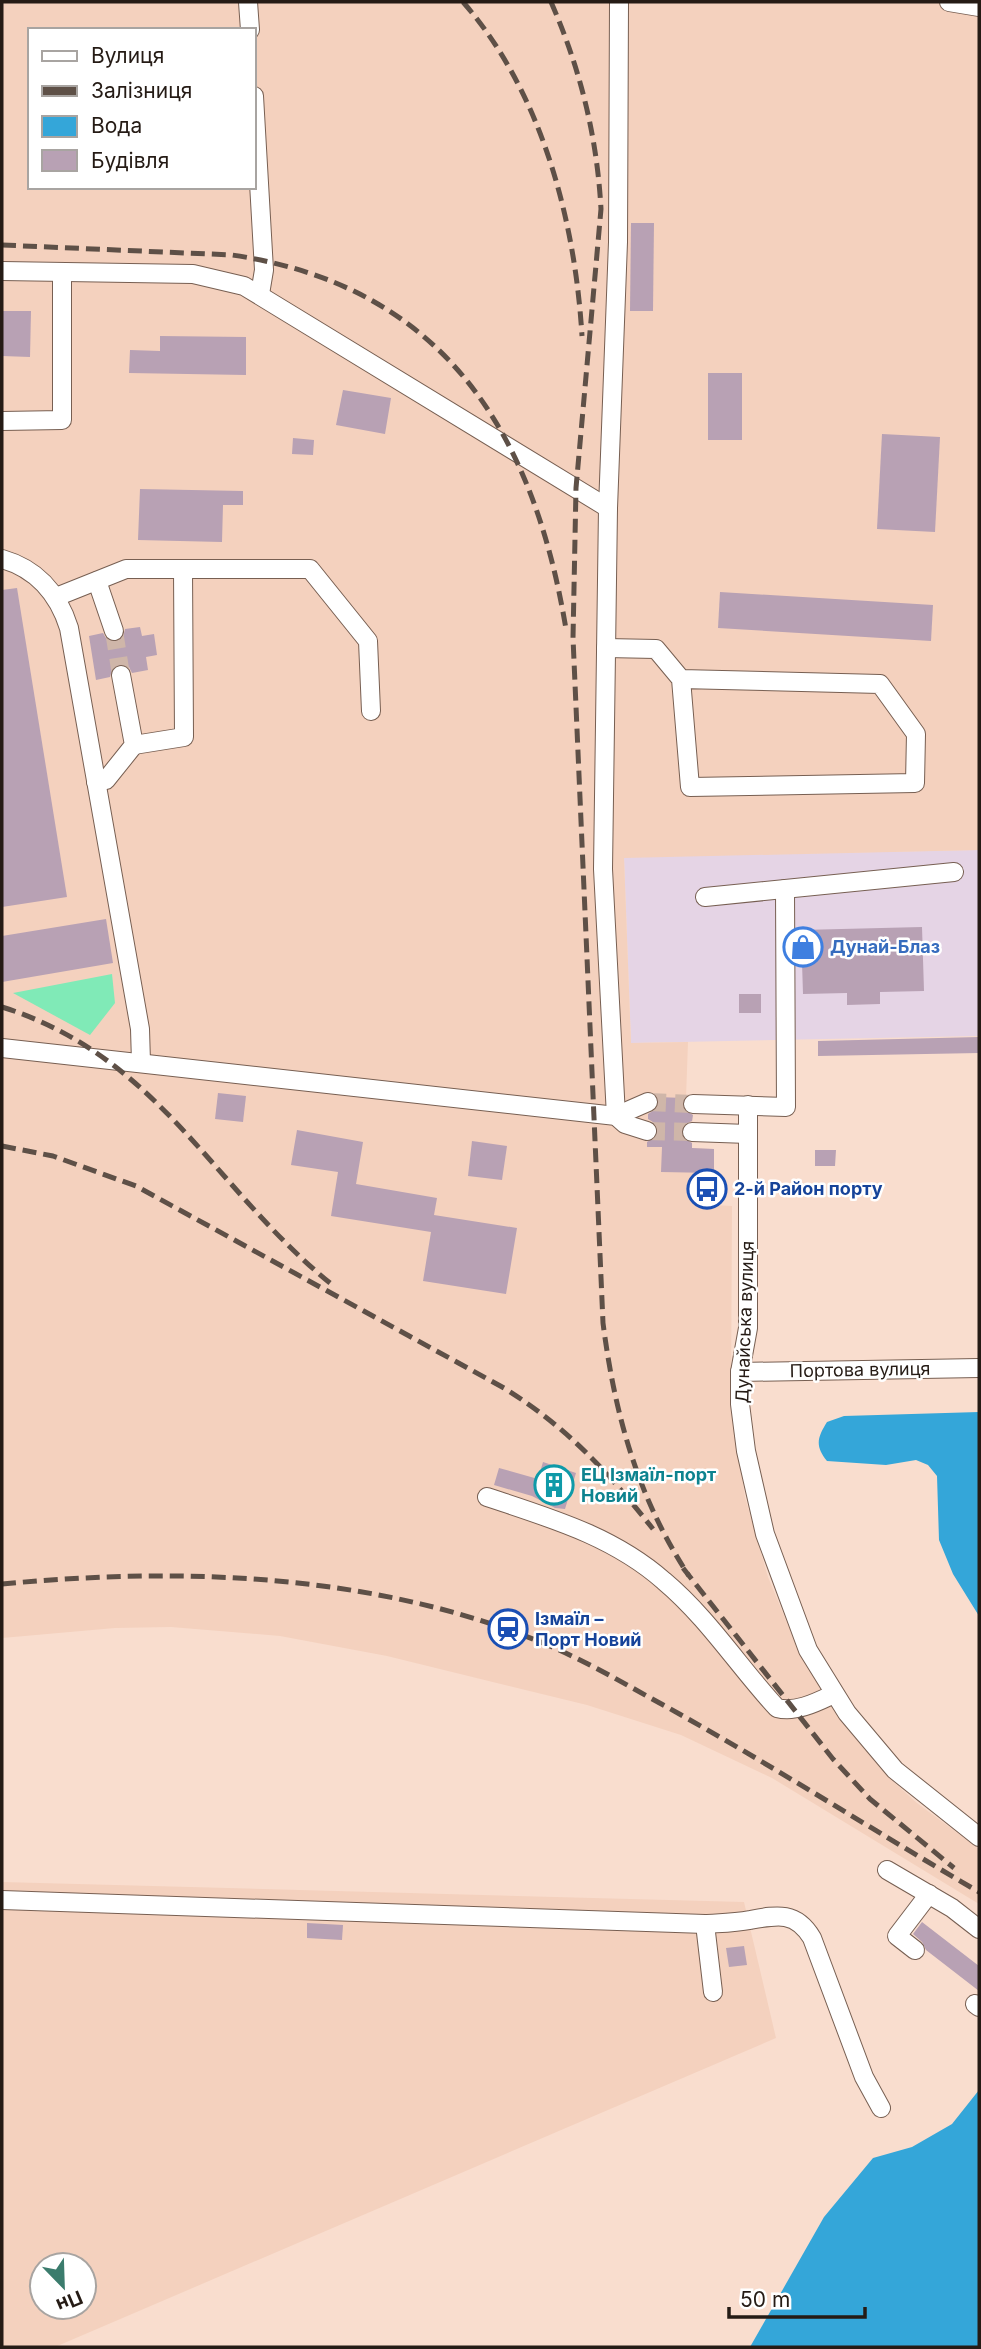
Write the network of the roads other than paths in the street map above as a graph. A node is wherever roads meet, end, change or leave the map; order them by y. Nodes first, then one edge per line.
1 (248, 2) edge
2 (620, 2) edge
3 (949, 2) edge
4 (979, 7) edge
5 (250, 28) edge
6 (256, 131) edge
7 (2, 271) edge
8 (62, 272) junction
9 (260, 294) junction
10 (2, 421) edge
11 (608, 508) junction
12 (2, 559) edge
13 (183, 569) junction
14 (97, 581) junction
15 (56, 597) junction
16 (114, 631) tunnel mouth
17 (607, 648) junction
18 (121, 675) tunnel mouth
19 (681, 679) junction
20 (371, 710) dead end
21 (134, 745) junction
22 (96, 782) junction
23 (954, 872) dead end
24 (785, 889) junction
25 (705, 897) dead end
26 (2, 1048) edge
27 (141, 1062) junction
28 (648, 1102) tunnel mouth
29 (693, 1104) tunnel mouth
30 (748, 1105) junction
31 (616, 1116) junction
32 (648, 1131) tunnel mouth
33 (692, 1132) tunnel mouth
34 (748, 1134) junction
35 (979, 1368) edge
36 (740, 1373) junction
37 (487, 1497) dead end
38 (834, 1694) junction
39 (979, 1837) edge
40 (887, 1870) dead end
41 (929, 1894) junction
42 (2, 1900) edge
43 (705, 1924) junction
44 (979, 1929) edge
45 (915, 1950) dead end
46 (713, 1992) dead end
47 (881, 2108) dead end

1 - 5 street
2 - 11 street
3 - 4 street
6 - 9 street
7 - 8 street
8 - 9 street
8 - 10 street
9 - 11 street
11 - 17 street
12 - 15 street
13 - 14 street
13 - 20 street
13 - 21 street
14 - 15 street
14 - 16 street
15 - 22 street
17 - 19 street
17 - 31 street
18 - 21 street
19 - 19 street
21 - 22 street
22 - 27 street
23 - 24 street
24 - 25 street
24 - 30 street
26 - 27 street
27 - 31 street
28 - 31 street
29 - 30 street
30 - 34 street, Дунайська вулиця
31 - 32 street
33 - 34 street
34 - 36 street, Дунайська вулиця
35 - 36 street, Портова вулиця
36 - 38 street, Дунайська вулиця
37 - 38 street
38 - 39 street, Дунайська вулиця
40 - 41 street
41 - 44 street
41 - 45 street
42 - 43 street
43 - 46 street
43 - 47 street

